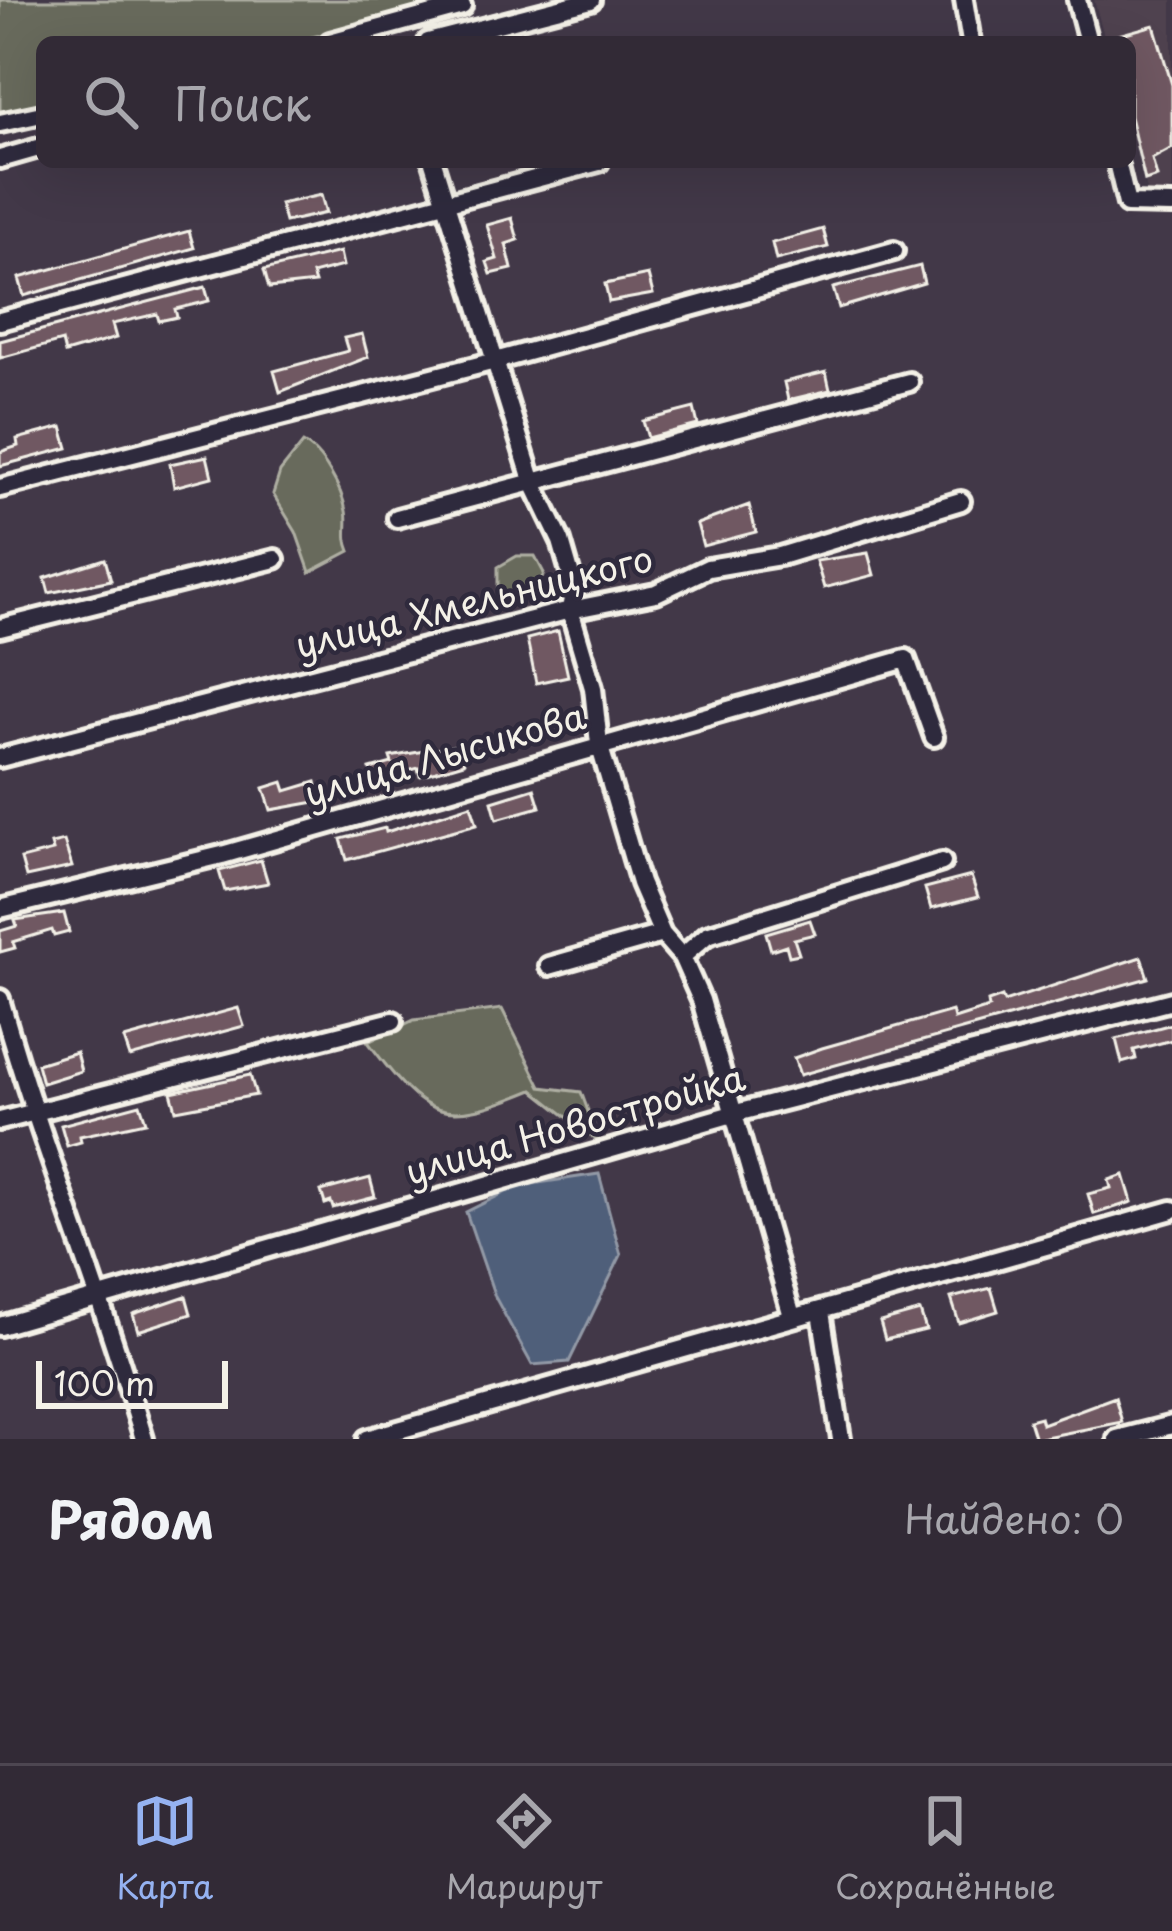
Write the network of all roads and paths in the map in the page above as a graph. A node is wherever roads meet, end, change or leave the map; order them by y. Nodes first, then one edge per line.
1 (591, 0) edge
2 (964, 0) edge
3 (1077, 0) edge
4 (462, 7) dead end
5 (353, 36) edge
6 (451, 36) edge
7 (970, 36) edge
8 (1086, 36) edge
9 (36, 115) edge
10 (0, 123) edge
11 (36, 149) edge
12 (0, 159) edge
13 (436, 168) edge
14 (576, 168) edge
15 (1118, 168) edge
16 (445, 202) junction
17 (1172, 205) edge
18 (894, 250) dead end
19 (0, 321) edge
20 (495, 361) junction
21 (909, 382) dead end
22 (533, 483) junction
23 (0, 488) edge
24 (961, 501) dead end
25 (397, 518) dead end
26 (275, 559) dead end
27 (570, 610) junction
28 (0, 628) edge
29 (934, 737) dead end
30 (599, 744) junction
31 (0, 758) edge
32 (942, 862) dead end
33 (0, 909) edge
34 (662, 934) junction
35 (682, 957) junction
36 (549, 966) dead end
37 (0, 999) edge
38 (1172, 1001) edge
39 (393, 1021) dead end
40 (32, 1112) junction
41 (736, 1113) junction
42 (0, 1121) edge
43 (1172, 1210) edge
44 (96, 1300) junction
45 (821, 1312) junction
46 (792, 1316) junction
47 (0, 1326) edge
48 (1172, 1424) edge
49 (144, 1439) edge
50 (367, 1439) edge
51 (841, 1439) edge
52 (1117, 1439) edge

1 - 6 street
2 - 7 street
3 - 8 street
4 - 5 street
9 - 10 street
11 - 12 street
13 - 16 street
14 - 16 street
15 - 17 street
16 - 19 street
16 - 20 street
18 - 20 street
20 - 22 street
20 - 23 street
21 - 22 street
22 - 25 street
22 - 27 street
24 - 27 street, улица Хмельницкого
26 - 28 street
27 - 30 street
27 - 31 street, улица Хмельницкого
29 - 30 street, улица Лысикова
30 - 33 street, улица Лысикова
30 - 34 street
32 - 35 street
34 - 35 street
34 - 36 street
35 - 41 street
37 - 40 street
38 - 41 street, улица Новостройка
39 - 40 street
40 - 42 street
40 - 44 street
41 - 44 street, улица Новостройка
41 - 46 street
43 - 45 street
44 - 47 street, улица Новостройка
44 - 49 street
45 - 46 street
45 - 51 street
46 - 50 street
48 - 52 street

